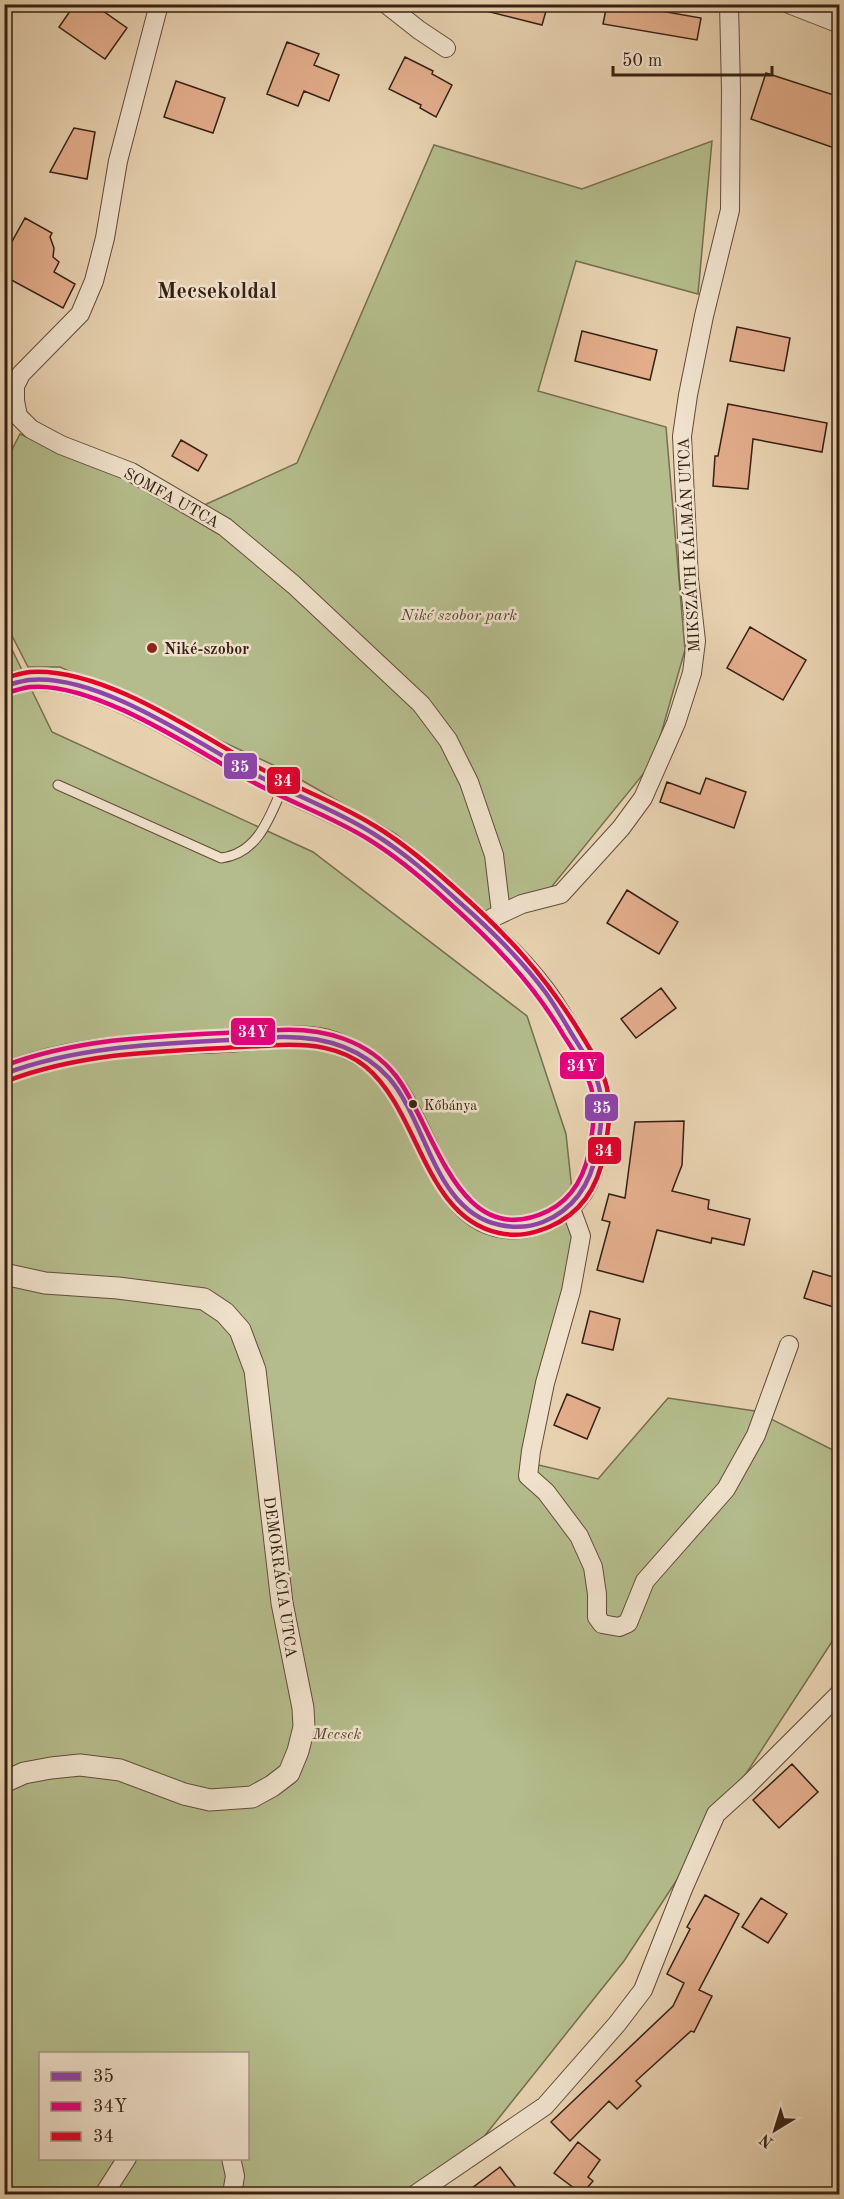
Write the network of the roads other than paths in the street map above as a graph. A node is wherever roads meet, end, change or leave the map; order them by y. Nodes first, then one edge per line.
1 (159, 4) edge
2 (386, 4) edge
3 (729, 4) edge
4 (789, 4) edge
5 (840, 24) edge
6 (446, 48) dead end
7 (4, 686) edge
8 (58, 785) dead end
9 (282, 789) junction
10 (501, 912) junction
11 (483, 924) junction
12 (4, 1074) edge
13 (570, 1206) junction
14 (4, 1274) edge
15 (789, 1345) dead end
16 (840, 1694) edge
17 (4, 1782) edge
18 (126, 2160) edge
19 (231, 2160) edge
20 (104, 2194) edge
21 (232, 2194) edge
22 (416, 2194) edge

1 - 10 street, SOMFA UTCA
2 - 6 street
3 - 10 street, MIKSZÁTH KÁLMÁN UTCA
4 - 5 street
7 - 9 street
8 - 9 lane
9 - 11 street
10 - 11 street, MIKSZÁTH KÁLMÁN UTCA
11 - 13 street
12 - 13 street
13 - 15 street
14 - 17 street, DEMOKRÁCIA UTCA
16 - 22 street
18 - 20 street
19 - 21 street

